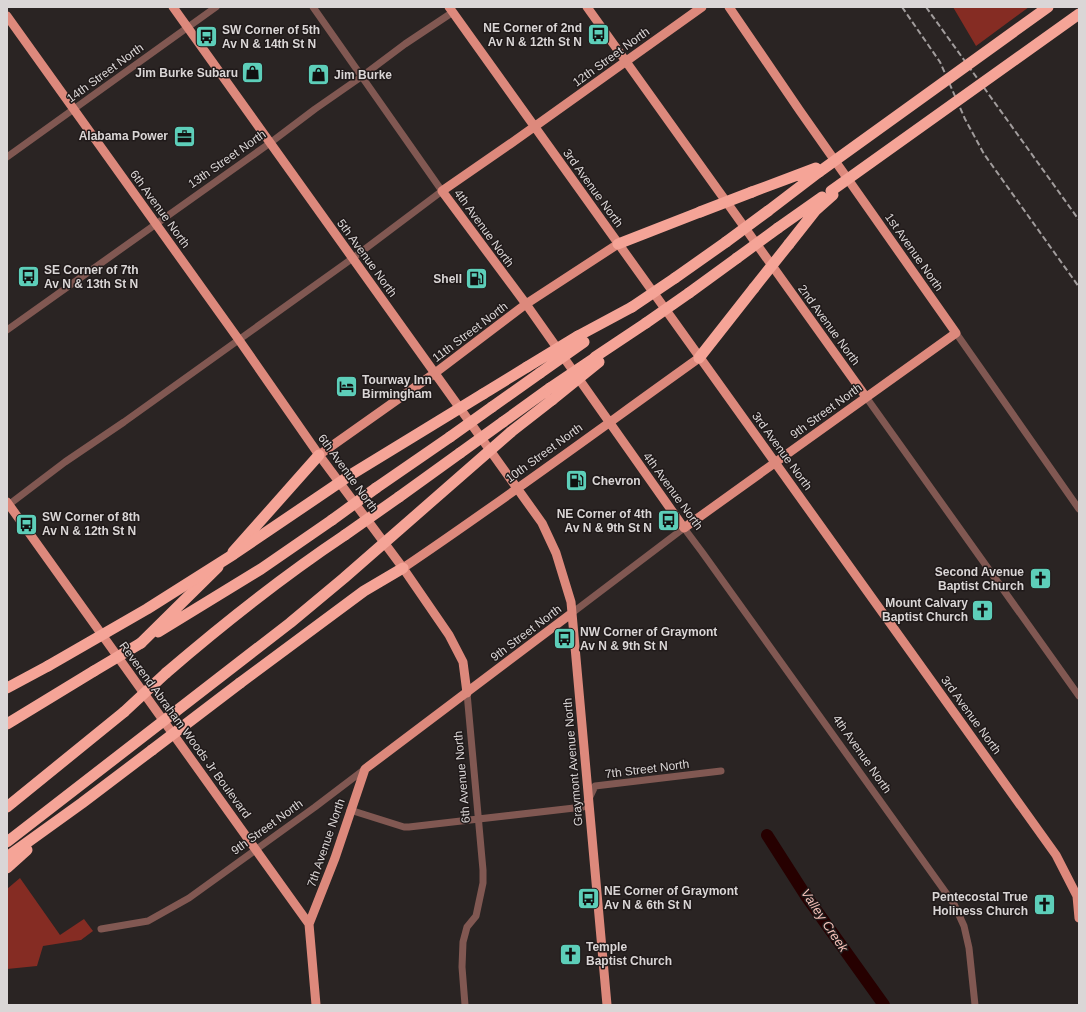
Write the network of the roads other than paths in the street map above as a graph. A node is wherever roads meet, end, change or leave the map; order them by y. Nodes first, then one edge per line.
1 (173, 7) edge
2 (216, 7) edge
3 (313, 7) edge
4 (587, 7) edge
5 (702, 7) edge
6 (729, 7) edge
7 (1048, 7) edge
8 (454, 9) edge
9 (1079, 14) edge
10 (7, 16) edge
11 (188, 27) junction
12 (626, 61) junction
13 (361, 77) junction
14 (74, 109) junction
15 (535, 127) junction
16 (270, 143) junction
17 (7, 157) edge
18 (817, 170) junction
19 (442, 191) junction
20 (832, 193) junction
21 (156, 224) junction
22 (618, 244) junction
23 (353, 258) junction
24 (526, 304) junction
25 (7, 330) edge
26 (956, 333) junction
27 (581, 339) junction
28 (238, 340) junction
29 (699, 358) junction
30 (597, 360) junction
31 (435, 373) junction
32 (866, 397) junction
33 (608, 422) junction
34 (320, 455) junction
35 (775, 462) junction
36 (517, 488) junction
37 (8, 504) edge
38 (1079, 509) edge
39 (542, 523) joint
40 (684, 528) junction
41 (403, 568) junction
42 (572, 613) junction
43 (141, 643) junction
44 (7, 688) edge
45 (467, 693) junction
46 (1079, 696) edge
47 (7, 724) edge
48 (365, 769) junction
49 (721, 771) dead end
50 (588, 800) junction
51 (82, 803) junction
52 (7, 807) edge
53 (350, 810) junction
54 (478, 819) junction
55 (7, 842) edge
56 (256, 849) junction
57 (7, 857) edge
58 (7, 868) edge
59 (1079, 918) edge
60 (309, 924) junction
61 (101, 929) dead end
62 (316, 1005) edge
63 (465, 1005) edge
64 (607, 1005) edge
65 (975, 1005) edge

1 - 11 main road, 5th Avenue North
2 - 11 street, 14th Street North
3 - 13 street, 4th Avenue North
4 - 12 main road, 2nd Avenue North
5 - 12 main road, 12th Street North
6 - 26 main road, 1st Avenue North
7 - 18 highway, bridge
8 - 13 street, 13th Street North
8 - 15 main road, 3rd Avenue North
9 - 20 highway, bridge
10 - 14 main road, 6th Avenue North
11 - 14 street, 14th Street North
11 - 16 main road, 5th Avenue North
12 - 15 main road, 12th Street North
12 - 32 main road, 2nd Avenue North
13 - 16 street, 13th Street North
13 - 19 street, 4th Avenue North
14 - 17 street, 14th Street North
14 - 21 main road, 6th Avenue North
15 - 19 main road, 12th Street North
15 - 22 main road, 3rd Avenue North
16 - 21 street, 13th Street North
16 - 23 main road, 5th Avenue North
18 - 22 highway, bridge
18 - 27 highway, bridge
19 - 23 street
19 - 24 main road, 4th Avenue North
20 - 29 highway, bridge
20 - 30 highway, bridge
21 - 25 street, 13th Street North
21 - 28 main road, 6th Avenue North
22 - 24 main road, 11th Street North
22 - 29 main road, 3rd Avenue North
23 - 28 street
23 - 31 main road, 5th Avenue North
24 - 31 main road, 11th Street North
24 - 33 main road, 4th Avenue North
26 - 32 main road, 9th Street North
26 - 38 street, 1st Avenue North
27 - 43 highway, bridge
27 - 44 highway, bridge
28 - 34 main road, 6th Avenue North
28 - 37 street
29 - 33 main road, 10th Street North
29 - 35 main road, 3rd Avenue North
30 - 52 highway, bridge
30 - 55 highway, bridge
31 - 34 main road, 11th Street North
31 - 36 main road, 5th Avenue North
32 - 35 main road, 9th Street North
32 - 46 street, 2nd Avenue North
33 - 36 main road, 10th Street North
33 - 40 main road, 4th Avenue North
34 - 41 main road, 6th Avenue North
34 - 43 highway
35 - 40 main road, 9th Street North
35 - 59 main road, 3rd Avenue North
36 - 39 main road, 5th Avenue North
36 - 41 main road, 10th Street North
37 - 56 main road, Reverend Abraham Woods Jr Boulevard
39 - 42 main road, Graymont Avenue North
40 - 42 street, 9th Street North
40 - 65 street, 4th Avenue North
41 - 45 main road, 6th Avenue North
41 - 51 highway, bridge
42 - 45 main road, 9th Street North
42 - 50 main road, Graymont Avenue North
43 - 47 highway, bridge
45 - 48 main road, 9th Street North
45 - 54 street, 6th Avenue North
48 - 53 main road, 7th Avenue North
48 - 56 street, 9th Street North
49 - 50 street, 7th Street North
50 - 54 street, 7th Street North
50 - 64 main road, Graymont Avenue North
51 - 57 highway
51 - 58 highway
53 - 54 street, 7th Street North
53 - 60 main road, 7th Avenue North
54 - 63 street, 6th Avenue North
56 - 60 main road, Reverend Abraham Woods Jr Boulevard
56 - 61 street, 9th Street North
60 - 62 main road

